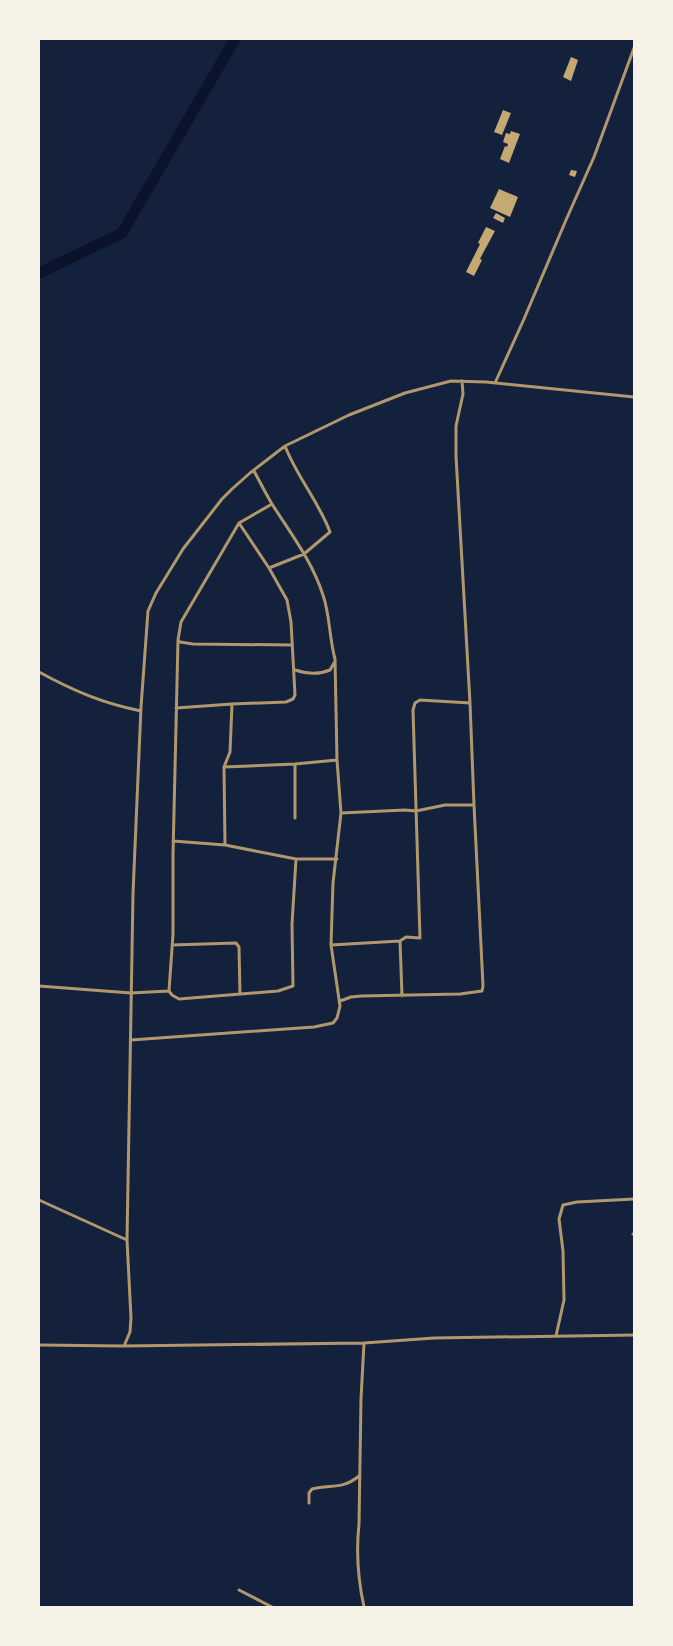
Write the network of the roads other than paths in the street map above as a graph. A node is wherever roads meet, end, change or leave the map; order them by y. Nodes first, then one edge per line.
1 (634, 48) edge
2 (462, 381) junction
3 (495, 383) junction
4 (634, 397) edge
5 (285, 446) junction
6 (254, 471) junction
7 (272, 504) junction
8 (239, 523) junction
9 (304, 554) junction
10 (269, 568) junction
11 (178, 640) junction
12 (292, 644) junction
13 (335, 659) junction
14 (295, 670) junction
15 (39, 672) edge
16 (470, 703) junction
17 (232, 704) junction
18 (176, 708) junction
19 (141, 712) junction
20 (337, 760) junction
21 (294, 764) junction
22 (224, 767) junction
23 (474, 805) junction
24 (416, 811) junction
25 (341, 813) junction
26 (295, 818) dead end
27 (173, 841) junction
28 (225, 845) junction
29 (296, 859) junction
30 (337, 859) junction
31 (400, 941) junction
32 (331, 945) junction
33 (172, 946) junction
34 (39, 986) edge
35 (169, 990) junction
36 (131, 993) junction
37 (240, 994) junction
38 (402, 996) junction
39 (340, 1001) junction
40 (130, 1040) junction
41 (634, 1199) edge
42 (39, 1200) edge
43 (126, 1240) junction
44 (556, 1336) junction
45 (634, 1336) edge
46 (364, 1343) junction
47 (39, 1345) edge
48 (124, 1346) junction
49 (360, 1475) junction
50 (309, 1502) dead end
51 (239, 1590) dead end
52 (272, 1607) edge
53 (364, 1607) edge

1 - 3 street
2 - 3 street
2 - 5 street
2 - 16 street
3 - 4 street
5 - 6 street
5 - 9 street
6 - 7 street
6 - 19 street
7 - 8 street
7 - 9 street
8 - 10 street
8 - 11 street
9 - 10 street
9 - 13 street
10 - 12 street
11 - 12 street
11 - 18 street
12 - 14 street
13 - 14 street
13 - 20 street
14 - 17 street
15 - 19 street
16 - 23 street
16 - 24 street
17 - 18 street
17 - 22 street
18 - 27 street
19 - 36 street
20 - 21 street
20 - 25 street
21 - 22 street
21 - 26 street
22 - 28 street
23 - 24 street
23 - 38 street
24 - 25 street
24 - 31 street
25 - 30 street
27 - 28 street
27 - 33 street
28 - 29 street
29 - 30 street
29 - 37 street
30 - 32 street
31 - 32 street
31 - 38 street
32 - 39 street
33 - 35 street
33 - 37 street
34 - 36 street
35 - 36 street
35 - 37 street
36 - 40 street
38 - 39 street
39 - 40 street
40 - 43 street
41 - 44 street
42 - 43 street
43 - 48 street
44 - 45 street
44 - 46 street
46 - 48 street
46 - 49 street
47 - 48 street
49 - 50 street
49 - 53 street
51 - 52 street

